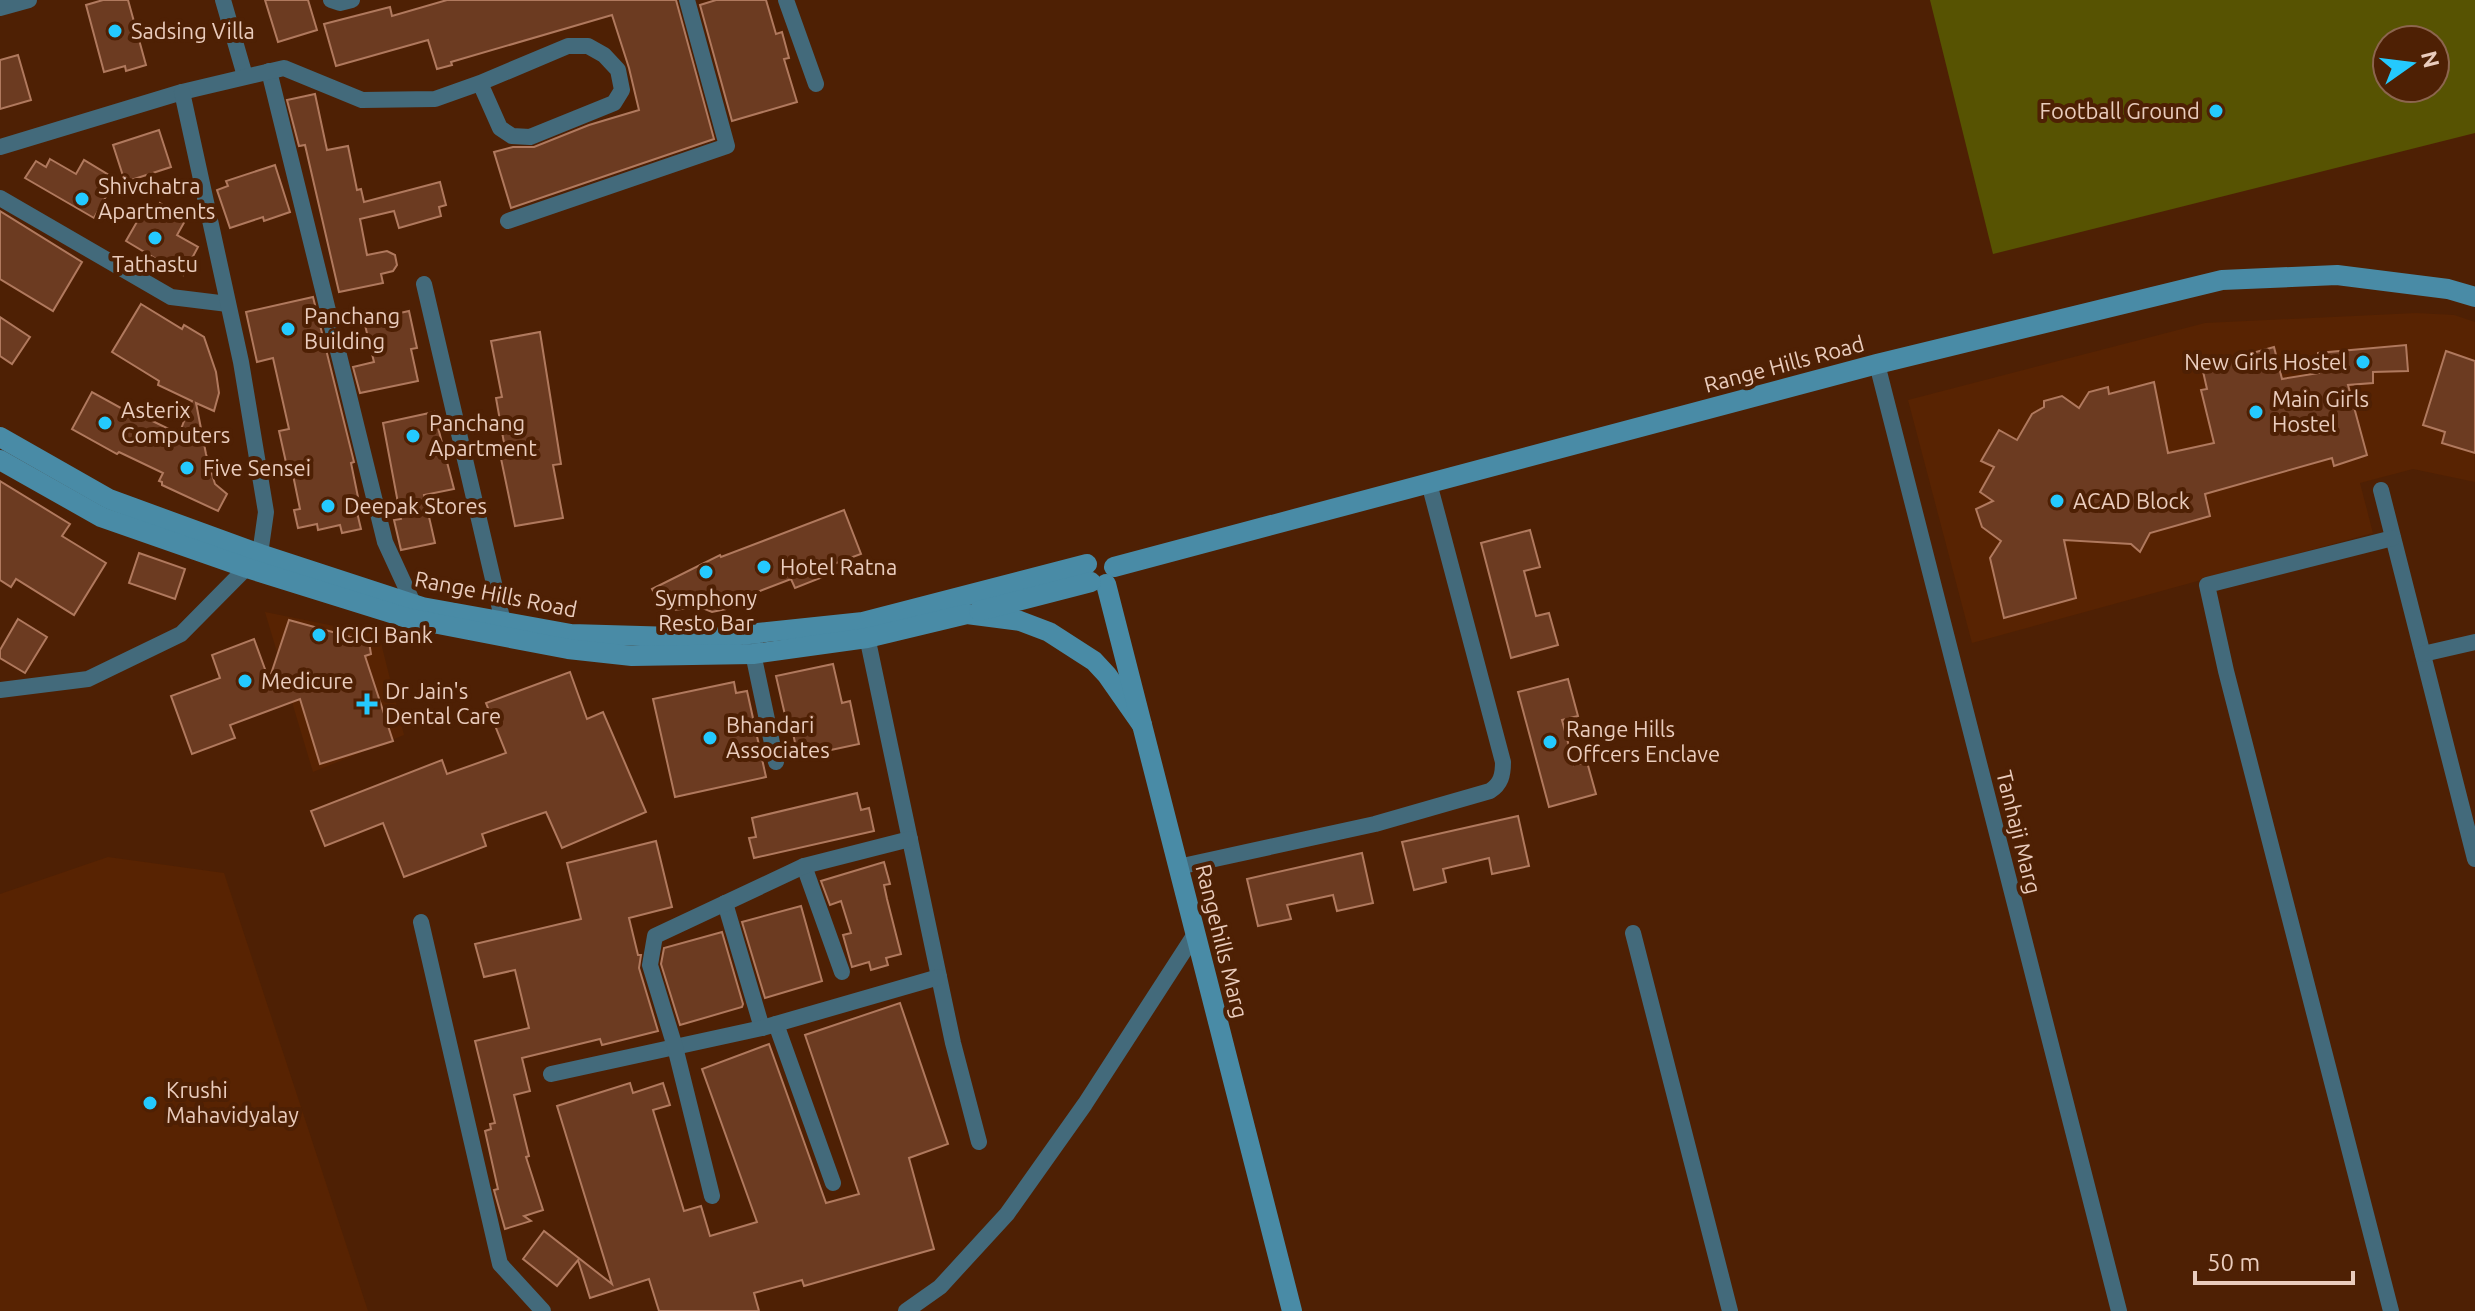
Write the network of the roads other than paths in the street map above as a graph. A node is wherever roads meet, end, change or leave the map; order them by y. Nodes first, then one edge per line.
1 (29, 0) edge
2 (223, 0) edge
3 (331, 0) edge
4 (352, 0) edge
5 (687, 0) edge
6 (786, 0) edge
7 (0, 8) edge
8 (269, 71) junction
9 (245, 76) junction
10 (480, 83) junction
11 (816, 84) dead end
12 (182, 92) junction
13 (0, 147) edge
14 (0, 198) edge
15 (508, 221) dead end
16 (424, 284) dead end
17 (2475, 297) edge
18 (228, 304) junction
19 (1877, 364) junction
20 (0, 437) edge
21 (0, 460) edge
22 (1429, 483) junction
23 (2381, 490) dead end
24 (2393, 538) junction
25 (254, 561) junction
26 (1099, 574) junction
27 (414, 605) junction
28 (967, 614) junction
29 (503, 622) junction
30 (865, 630) junction
31 (2475, 642) edge
32 (751, 644) junction
33 (2423, 654) junction
34 (0, 690) edge
35 (1142, 725) junction
36 (776, 762) dead end
37 (910, 839) junction
38 (2475, 859) edge
39 (804, 866) junction
40 (1178, 867) junction
41 (725, 903) junction
42 (421, 922) dead end
43 (1633, 933) dead end
44 (1195, 934) junction
45 (842, 972) dead end
46 (939, 977) junction
47 (769, 1026) junction
48 (675, 1047) junction
49 (551, 1074) dead end
50 (979, 1142) dead end
51 (833, 1183) dead end
52 (712, 1196) dead end
53 (543, 1311) edge
54 (906, 1311) edge
55 (1292, 1311) edge
56 (1730, 1311) edge
57 (2119, 1311) edge
58 (2391, 1311) edge

1 - 7 street
2 - 9 street
3 - 4 street
5 - 15 street
6 - 11 street
8 - 9 street
8 - 10 street
8 - 27 street
9 - 12 street
10 - 10 street
12 - 13 street
12 - 18 street
14 - 18 street
16 - 29 street
17 - 19 main road, Range Hills Road
18 - 25 street
19 - 22 main road, Range Hills Road
19 - 57 street, Tanhaji Marg
20 - 25 main road, Range Hills Road
21 - 25 main road
22 - 26 main road, Range Hills Road
22 - 40 street
23 - 24 street
24 - 33 street
24 - 58 street
25 - 27 main road, Range Hills Road
25 - 32 main road
25 - 34 street
26 - 28 main road, Range Hills Road
26 - 30 main road, Range Hills Road
26 - 35 main road, Rangehills Marg
27 - 29 main road, Range Hills Road
28 - 30 main road, Range Hills Road
28 - 35 main road
29 - 32 main road, Range Hills Road
30 - 32 main road, Range Hills Road
30 - 37 street
31 - 33 street
32 - 36 street
33 - 38 street
35 - 40 main road, Rangehills Marg
37 - 39 street
37 - 46 street
39 - 41 street
39 - 45 street
40 - 44 main road, Rangehills Marg
41 - 47 street
41 - 48 street
42 - 53 street
43 - 56 street
44 - 54 street
44 - 55 main road, Rangehills Marg
46 - 47 street
46 - 50 street
47 - 48 street
47 - 51 street
48 - 49 street
48 - 52 street

